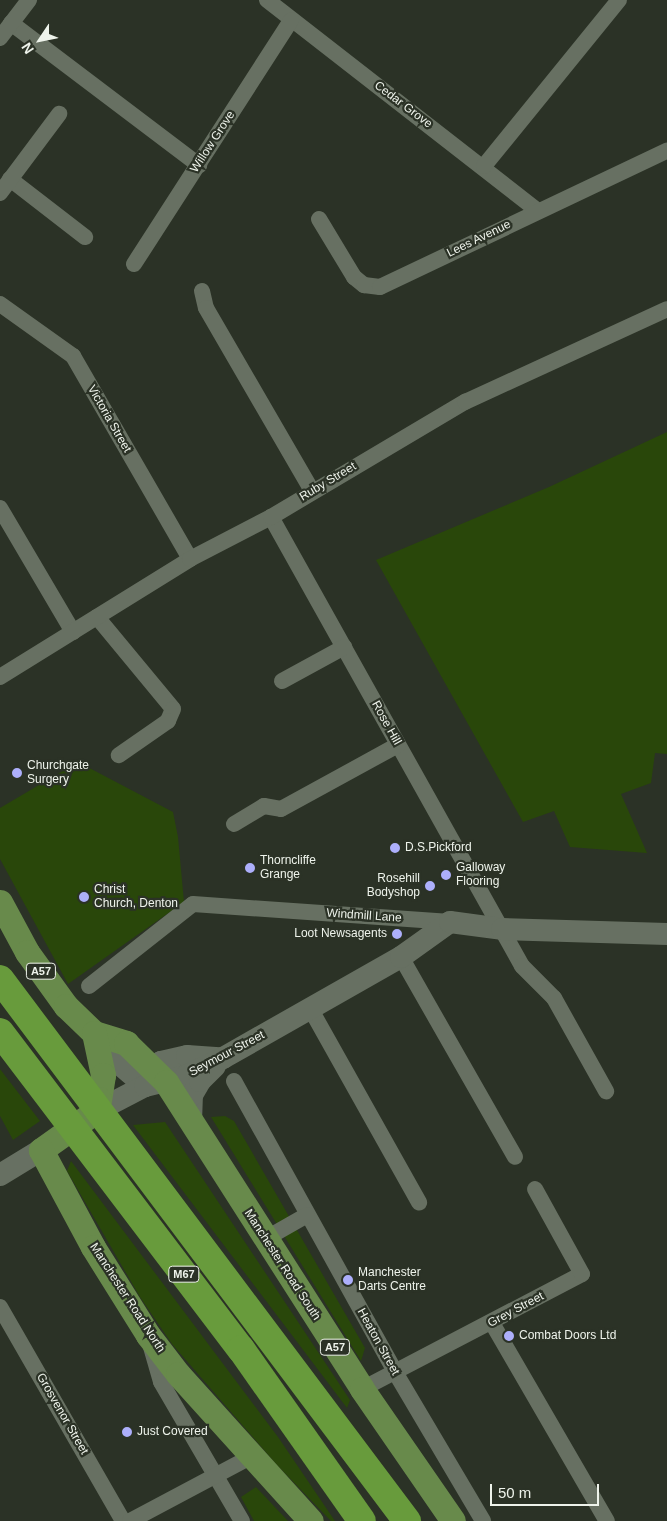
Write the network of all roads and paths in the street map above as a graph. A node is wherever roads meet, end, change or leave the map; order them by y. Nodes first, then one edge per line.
1 (29, 0) edge
2 (267, 0) edge
3 (619, 0) edge
4 (291, 20) junction
5 (11, 23) junction
6 (0, 38) edge
7 (59, 114) dead end
8 (667, 151) edge
9 (199, 165) junction
10 (484, 166) junction
11 (10, 179) junction
12 (0, 192) edge
13 (538, 211) junction
14 (320, 219) dead end
15 (85, 237) dead end
16 (134, 264) dead end
17 (202, 291) dead end
18 (0, 304) edge
19 (667, 309) edge
20 (312, 491) junction
21 (0, 508) edge
22 (270, 518) junction
23 (190, 559) junction
24 (97, 617) junction
25 (73, 632) junction
26 (344, 647) junction
27 (0, 677) edge
28 (282, 681) dead end
29 (398, 745) junction
30 (119, 756) dead end
31 (234, 824) dead end
32 (0, 902) edge
33 (450, 922) junction
34 (502, 929) junction
35 (667, 934) edge
36 (401, 957) junction
37 (0, 979) edge
38 (89, 986) dead end
39 (310, 1008) junction
40 (0, 1032) edge
41 (95, 1039) junction
42 (223, 1058) junction
43 (154, 1078) junction
44 (234, 1081) dead end
45 (606, 1091) dead end
46 (103, 1099) junction
47 (191, 1122) junction
48 (49, 1145) junction
49 (515, 1157) dead end
50 (0, 1175) edge
51 (534, 1189) dead end
52 (419, 1202) dead end
53 (307, 1215) junction
54 (266, 1239) junction
55 (0, 1307) edge
56 (492, 1323) junction
57 (148, 1335) junction
58 (395, 1372) junction
59 (362, 1389) junction
60 (252, 1456) junction
61 (216, 1474) junction
62 (123, 1521) edge
63 (130, 1521) edge
64 (242, 1521) edge
65 (311, 1521) edge
66 (362, 1521) edge
67 (407, 1521) edge
68 (453, 1521) edge
69 (483, 1521) edge
70 (607, 1521) edge

1 - 5 street
2 - 4 street, Cedar Grove
3 - 10 street
4 - 9 street, Willow Grove
4 - 10 street, Cedar Grove
5 - 6 street
5 - 9 street
7 - 11 street
8 - 13 street, Lees Avenue
9 - 16 street, Willow Grove
10 - 13 street, Cedar Grove
11 - 12 street
11 - 15 street
13 - 14 street, Lees Avenue
17 - 20 street
18 - 23 street, Victoria Street
19 - 20 street, Ruby Street
20 - 22 street, Ruby Street
21 - 25 street
22 - 23 street, Ruby Street
22 - 26 street, Rose Hill
23 - 24 street, Ruby Street
24 - 25 street, Ruby Street
24 - 30 street
25 - 27 street, Ruby Street
26 - 28 street
26 - 29 street, Rose Hill
29 - 31 street
29 - 34 street, Rose Hill
32 - 41 main road, A57
33 - 34 street, Windmill Lane
33 - 36 street, Seymour Street
33 - 38 street, Windmill Lane
34 - 35 street, Windmill Lane
34 - 45 street, Rose Hill
36 - 39 street, Seymour Street
36 - 49 street
37 - 67 highway, M67
39 - 42 street, Seymour Street
39 - 52 street
40 - 66 highway, M67
41 - 43 main road, A57
41 - 46 main road
42 - 43 street, Seymour Street
42 - 47 street
43 - 46 street, Seymour Street
43 - 47 main road, Manchester Road South / A57
44 - 53 street, Heaton Street
46 - 48 main road, Seymour Street
47 - 54 main road, Manchester Road South / A57
48 - 50 street, Seymour Street
48 - 57 main road, Manchester Road North
51 - 56 street, Grey Street
53 - 54 street
53 - 58 street, Heaton Street
54 - 59 main road, Manchester Road South / A57
55 - 62 street, Grosvenor Street
56 - 58 street, Grey Street
56 - 70 street
57 - 60 main road, Manchester Road North
57 - 61 street
58 - 59 street, Grey Street
58 - 69 street, Heaton Street
59 - 68 main road, Manchester Road South / A57
60 - 61 street
60 - 65 main road, Manchester Road North
61 - 63 street
61 - 64 street

